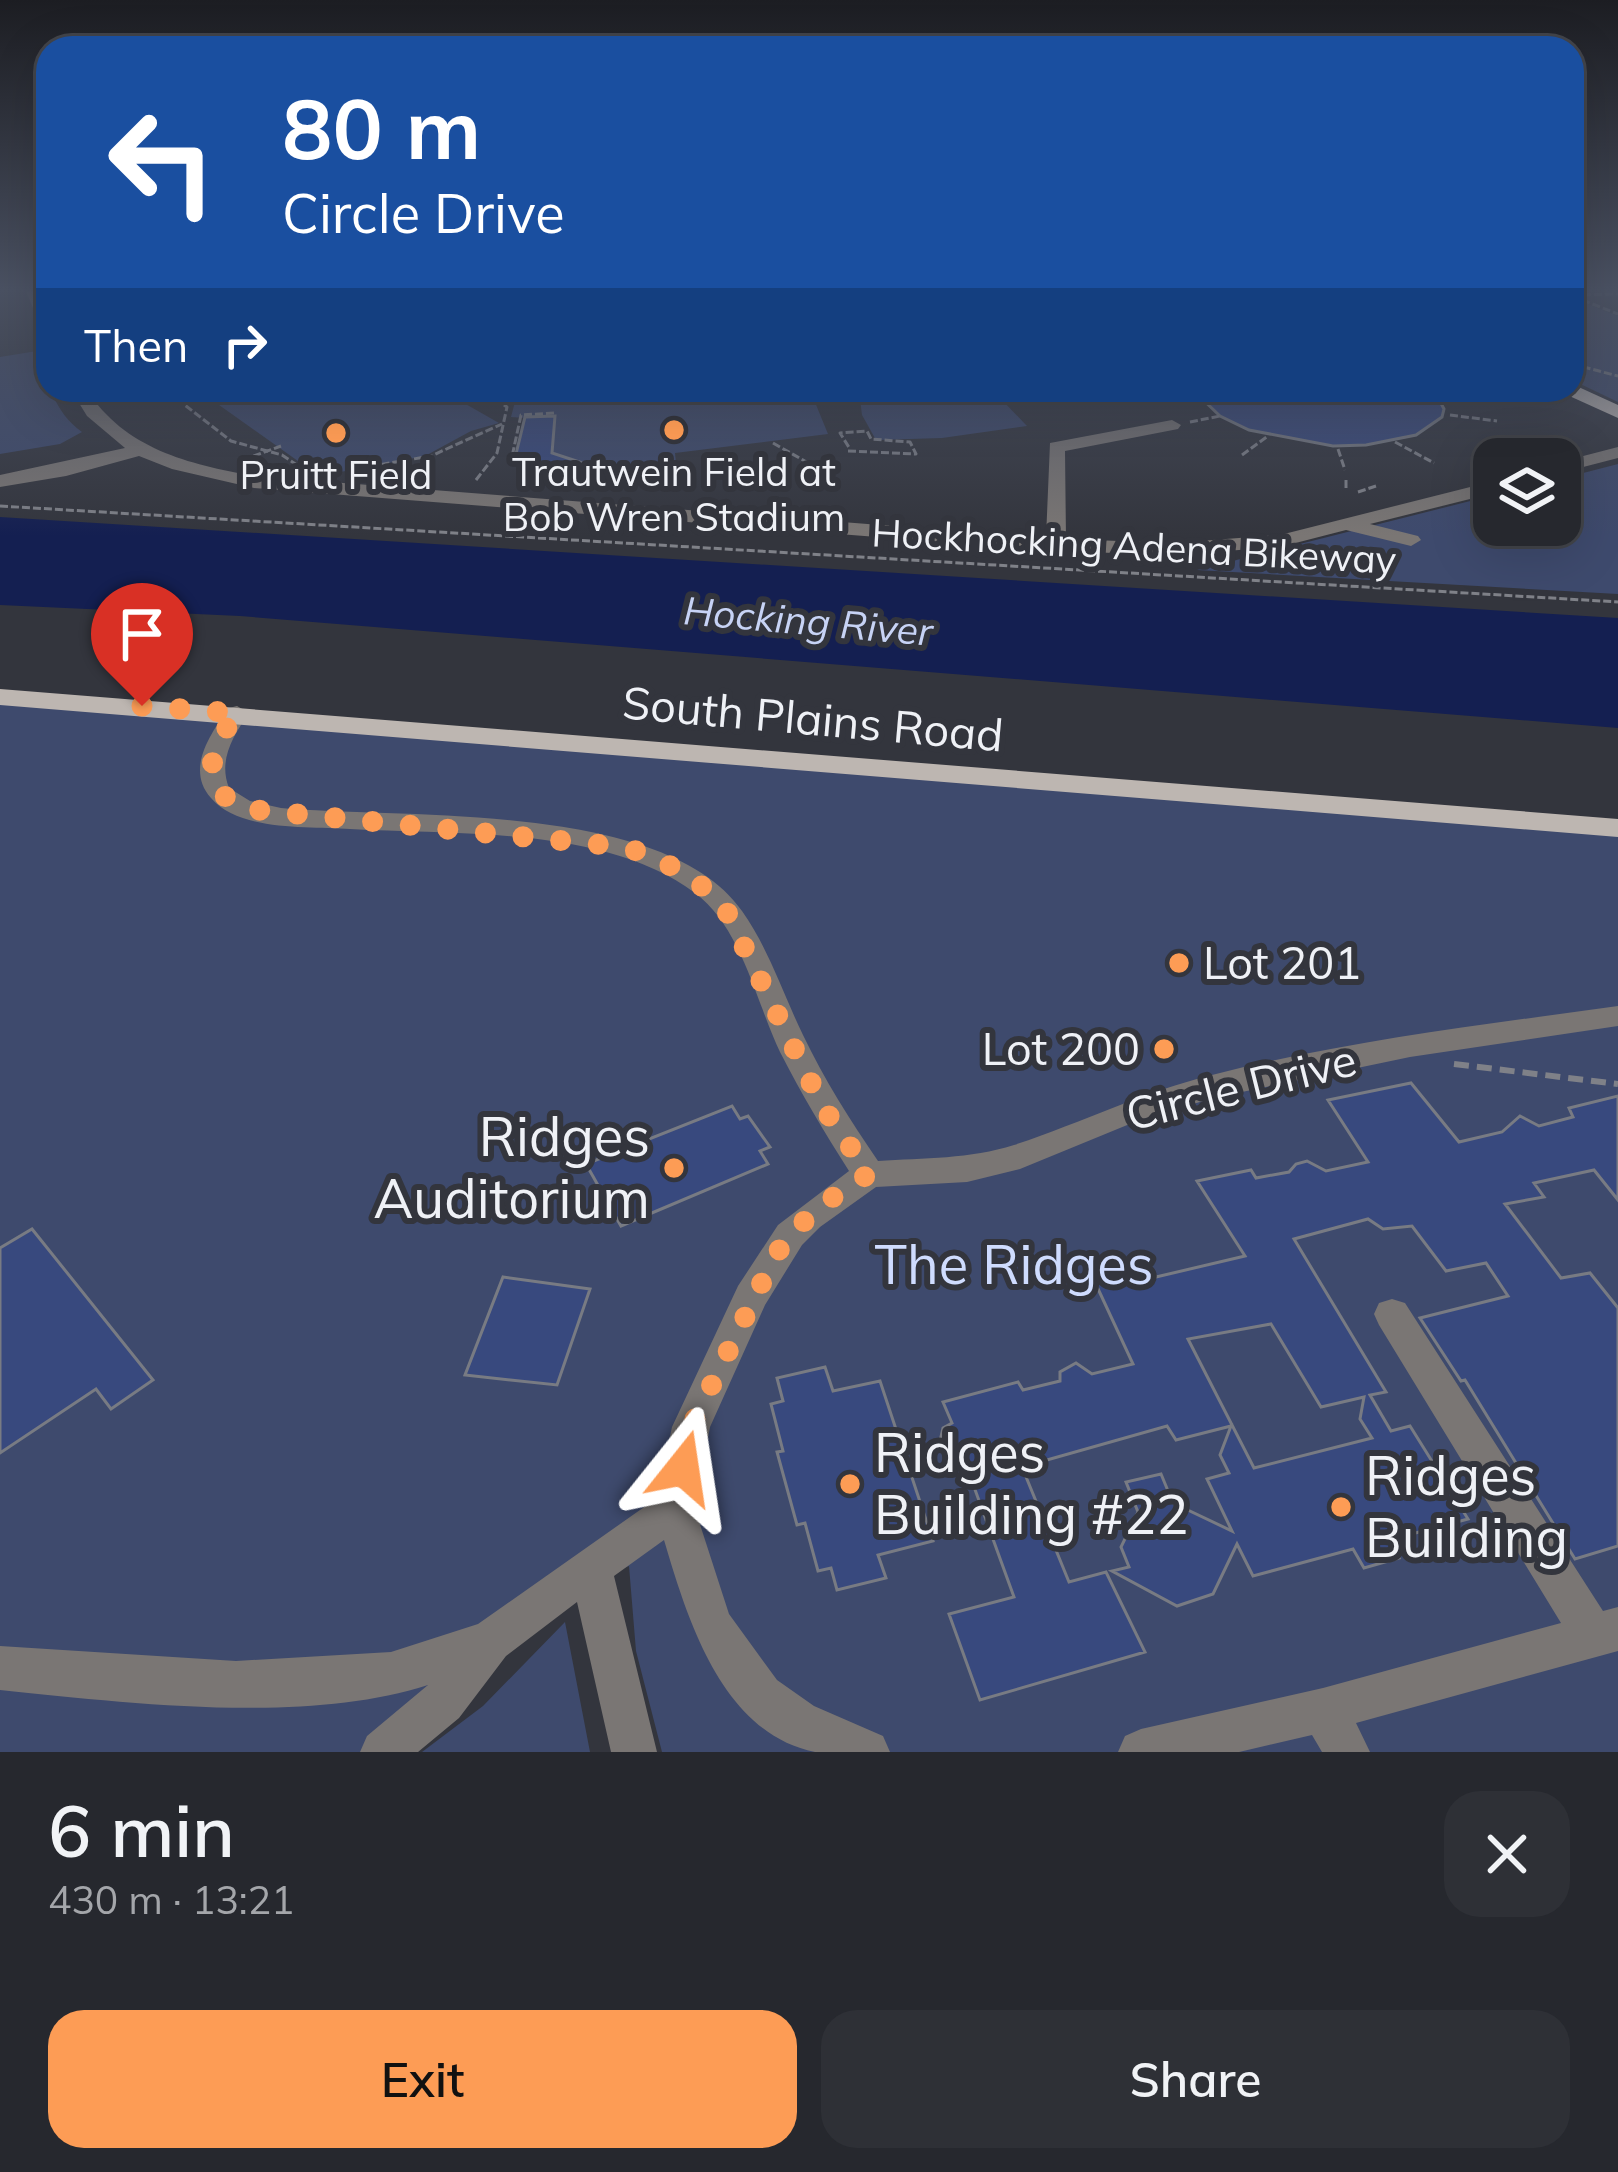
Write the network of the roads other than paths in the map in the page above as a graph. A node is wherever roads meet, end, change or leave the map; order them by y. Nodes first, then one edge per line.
1 (1584, 396) edge
2 (87, 402) edge
3 (1618, 412) edge
4 (1172, 425) road end
5 (139, 450) junction
6 (1618, 452) edge
7 (1581, 462) edge
8 (0, 481) edge
9 (1473, 488) edge
10 (1353, 526) junction
11 (1411, 540) dead end
12 (1056, 544) junction
13 (0, 697) edge
14 (237, 713) junction
15 (1618, 828) edge
16 (1618, 1016) edge
17 (869, 1174) junction
18 (1392, 1314) dead end
19 (675, 1509) junction
20 (591, 1569) junction
21 (1606, 1632) edge
22 (491, 1641) junction
23 (0, 1668) edge
24 (1323, 1710) junction
25 (383, 1752) edge
26 (634, 1752) edge
27 (867, 1752) edge
28 (1141, 1752) edge
29 (1347, 1752) edge

1 - 3 main road
2 - 5 street
4 - 12 street
5 - 8 street
5 - 12 street
6 - 7 street
9 - 10 street
10 - 11 street
10 - 12 street
13 - 14 main road, South Plains Road
14 - 15 main road, South Plains Road
14 - 17 street
16 - 17 street, Circle Drive
17 - 19 street
18 - 21 street
19 - 20 street
19 - 27 street
20 - 22 street
20 - 26 street
21 - 24 street
22 - 23 street
22 - 25 street
24 - 28 street
24 - 29 street

